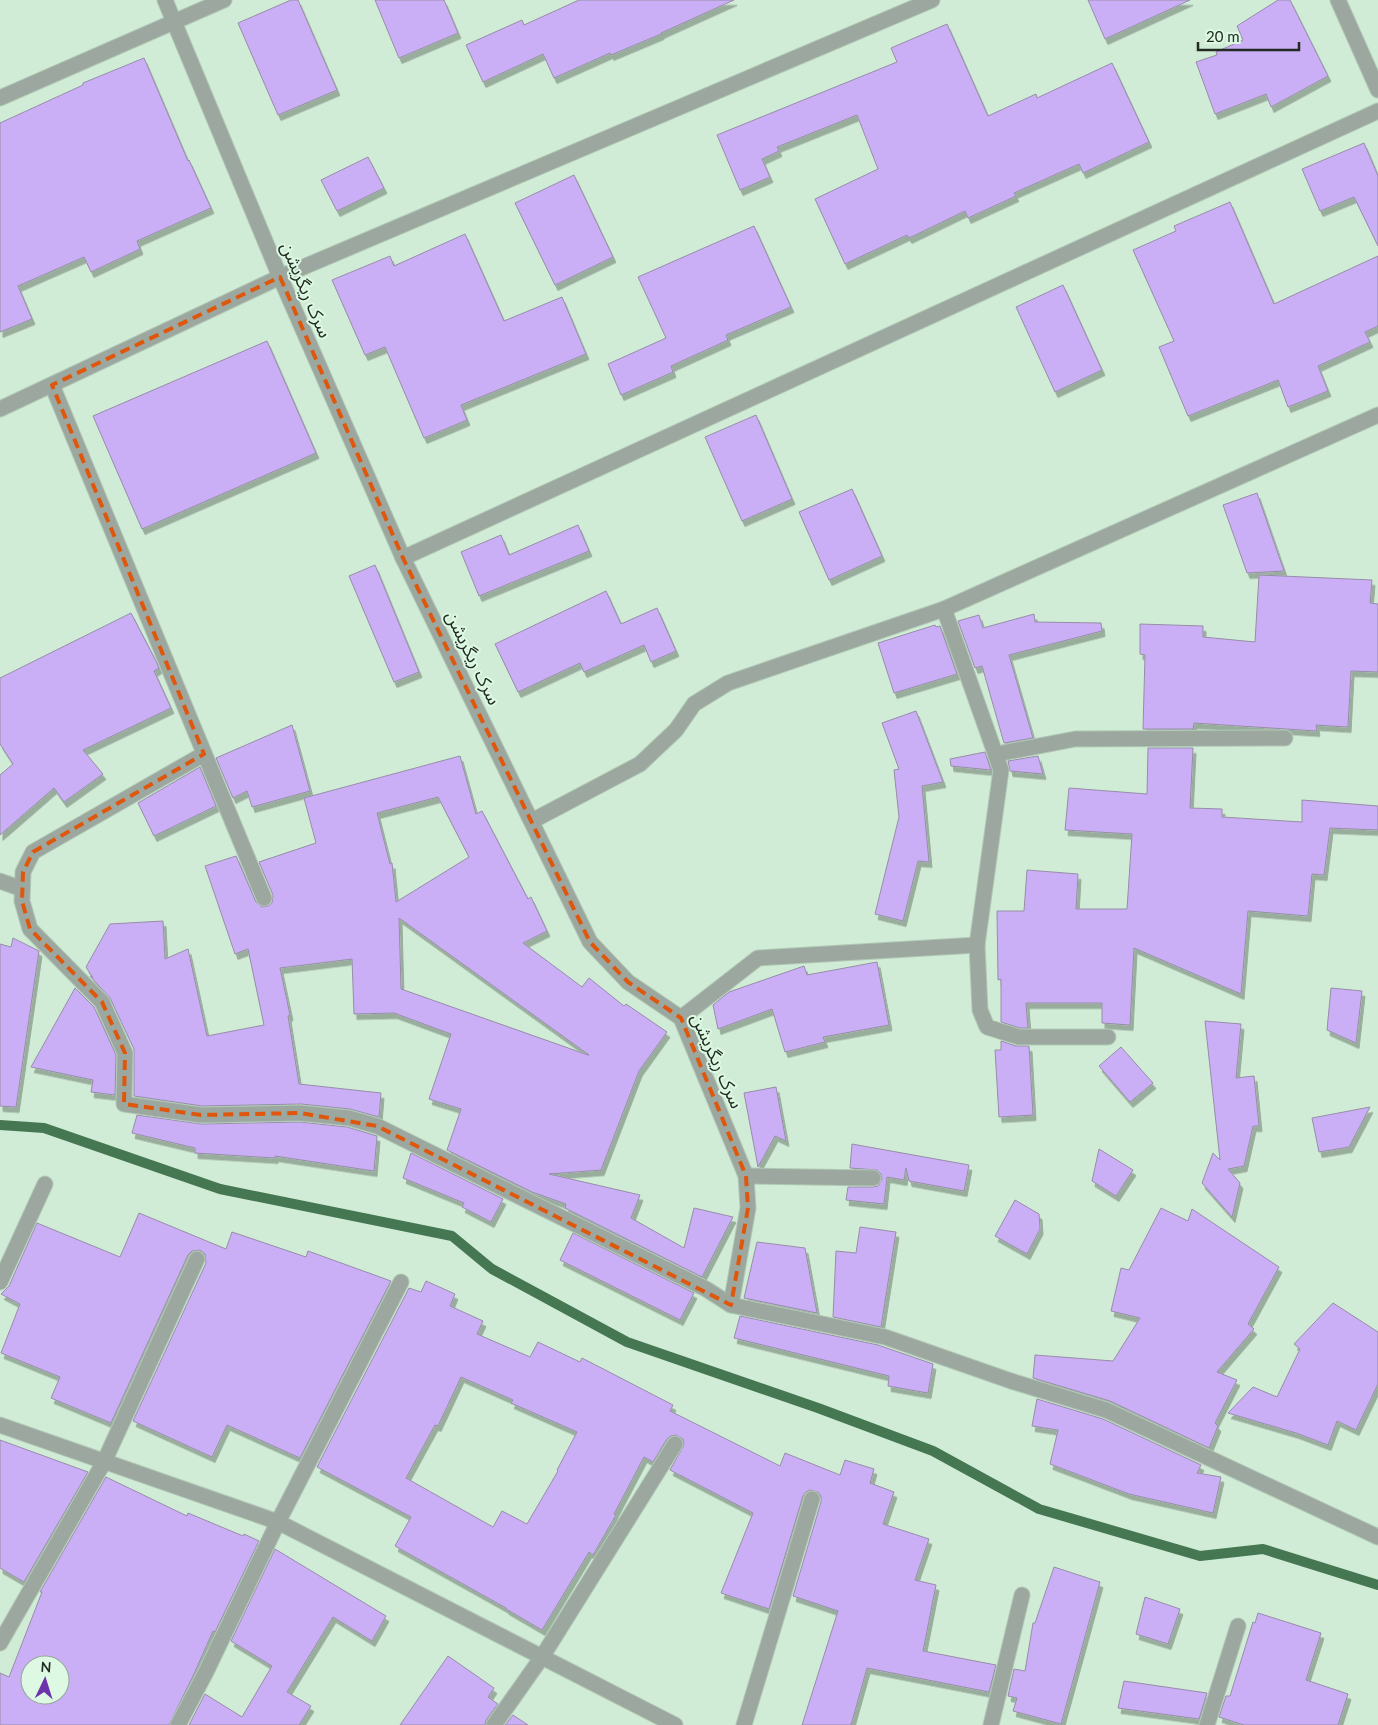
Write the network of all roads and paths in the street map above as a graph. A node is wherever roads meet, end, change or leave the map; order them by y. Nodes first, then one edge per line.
1 (165, 0) edge
2 (224, 0) edge
3 (932, 0) edge
4 (1338, 0) edge
5 (173, 22) junction
6 (1378, 90) edge
7 (0, 98) edge
8 (1378, 111) edge
9 (280, 277) junction
10 (52, 385) junction
11 (0, 409) edge
12 (1378, 415) edge
13 (403, 558) junction
14 (944, 609) junction
15 (1285, 738) dead end
16 (204, 754) junction
17 (997, 754) junction
18 (532, 821) junction
19 (0, 881) edge
20 (22, 889) junction
21 (264, 898) dead end
22 (977, 945) junction
23 (681, 1018) junction
24 (1108, 1037) dead end
25 (746, 1176) junction
26 (873, 1178) dead end
27 (45, 1184) dead end
28 (197, 1259) dead end
29 (0, 1282) edge
30 (401, 1282) dead end
31 (731, 1305) junction
32 (0, 1425) edge
33 (675, 1444) dead end
34 (104, 1462) junction
35 (812, 1499) dead end
36 (278, 1522) junction
37 (1378, 1537) edge
38 (1022, 1595) dead end
39 (1238, 1626) dead end
40 (0, 1643) edge
41 (542, 1657) junction
42 (665, 1723) edge
43 (178, 1725) edge
44 (494, 1725) edge
45 (744, 1725) edge
46 (991, 1725) edge
47 (1208, 1725) edge

1 - 5 street, سرک ریگریشن
2 - 5 street
3 - 9 street
4 - 6 street
5 - 7 street
5 - 9 street, سرک ریگریشن
8 - 13 street
9 - 10 street
9 - 13 street, سرک ریگریشن
10 - 11 street
10 - 16 street
12 - 14 street
13 - 18 street, سرک ریگریشن
14 - 17 street
14 - 18 street
15 - 17 street
16 - 20 street
16 - 21 street
17 - 22 street
18 - 23 street, سرک ریگریشن
19 - 20 street
20 - 31 street
22 - 23 street
22 - 24 street
23 - 25 street, سرک ریگریشن
25 - 26 street
25 - 31 street, سرک ریگریشن
27 - 29 street
28 - 34 street
30 - 36 street
31 - 37 street
32 - 34 street
33 - 41 street
34 - 36 street
34 - 40 street
35 - 45 street
36 - 41 street
36 - 43 street
38 - 46 street
39 - 47 street
41 - 42 street
41 - 44 street

